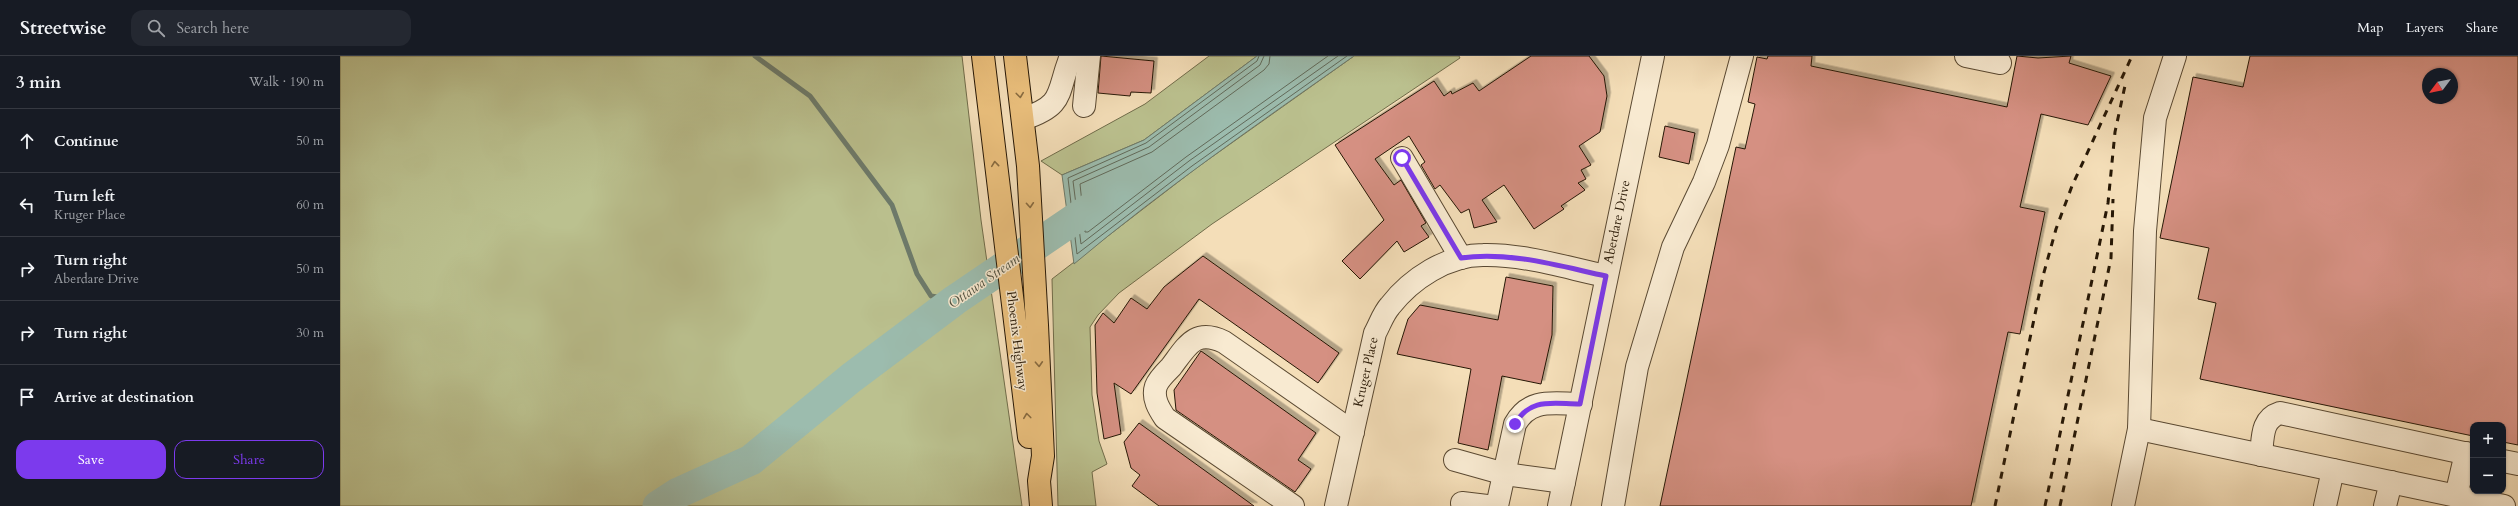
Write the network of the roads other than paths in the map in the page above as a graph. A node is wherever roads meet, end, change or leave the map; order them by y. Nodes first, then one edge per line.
1 (983, 56) edge
2 (1015, 56) edge
3 (1071, 56) edge
4 (1089, 56) edge
5 (1653, 56) edge
6 (1742, 56) edge
7 (1966, 56) edge
8 (2175, 56) edge
9 (2000, 63) dead end
10 (1084, 106) dead end
11 (1022, 119) junction
12 (1402, 158) dead end
13 (1461, 258) junction
14 (1606, 276) junction
15 (1580, 404) junction
16 (2139, 429) junction
17 (1352, 432) junction
18 (2470, 454) edge
19 (2261, 455) junction
20 (1455, 460) dead end
21 (2506, 462) edge
22 (2518, 464) edge
23 (2333, 470) junction
24 (1505, 474) junction
25 (1040, 481) junction
26 (1564, 482) junction
27 (2391, 482) junction
28 (2456, 496) junction
29 (1462, 503) dead end
30 (1041, 506) edge
31 (1293, 506) edge
32 (1336, 506) edge
33 (1487, 506) edge
34 (1497, 506) edge
35 (1559, 506) edge
36 (1613, 506) edge
37 (2123, 506) edge
38 (2325, 506) edge
39 (2385, 506) edge
40 (2504, 506) edge

25 -> 1 main road, Phoenix Highway
2 -> 11 main road, Phoenix Highway
3 - 11 street
4 - 10 street
5 - 14 street, Aberdare Drive
6 - 36 street
7 - 9 street
8 - 16 street
11 -> 25 main road, Phoenix Highway
12 - 13 street
13 - 14 street, Kruger Place
13 - 17 street, Kruger Place
14 - 15 street, Aberdare Drive
15 - 24 street
15 - 26 street, Aberdare Drive
16 - 19 street
16 - 37 street
17 - 31 street
17 - 32 street, Kruger Place
18 - 19 street
18 - 28 street
19 - 23 street
20 - 24 street
21 - 22 street
23 - 27 street
23 - 38 street
24 - 26 street
24 - 34 street
25 - 30 main road, Phoenix Highway
26 - 35 street, Aberdare Drive
27 - 28 street
27 - 39 street
28 - 40 street
29 - 33 street

